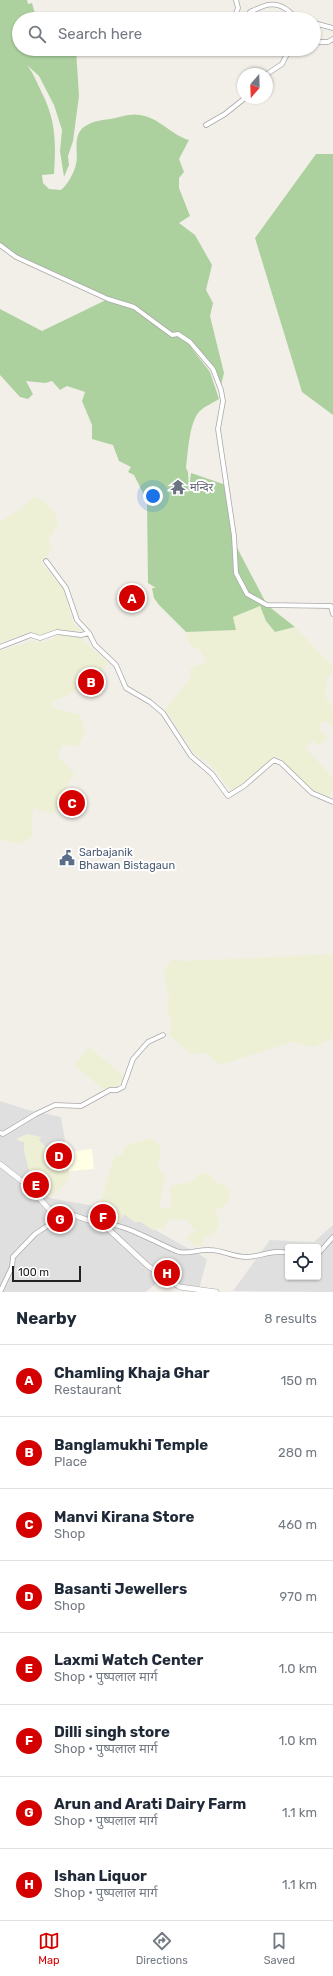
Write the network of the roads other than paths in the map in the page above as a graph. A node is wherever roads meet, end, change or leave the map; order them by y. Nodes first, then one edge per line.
1 (236, 0) edge
2 (237, 12) edge
3 (250, 12) edge
4 (289, 12) edge
5 (321, 25) edge
6 (333, 28) edge
7 (333, 39) edge
8 (321, 42) edge
9 (286, 56) edge
10 (273, 70) edge
11 (238, 104) edge
12 (206, 125) dead end
13 (0, 245) edge
14 (46, 561) dead end
15 (333, 614) edge
16 (89, 633) junction
17 (0, 646) edge
18 (333, 802) edge
19 (163, 1035) dead end
20 (0, 1133) edge
21 (0, 1164) edge
22 (60, 1214) junction
23 (105, 1226) junction
24 (333, 1237) edge
25 (321, 1251) edge
26 (285, 1252) edge
27 (0, 1292) edge
28 (216, 1292) edge

1 - 2 street
3 - 4 street
5 - 6 street
7 - 8 street
9 - 10 street
11 - 12 street
13 - 15 street
14 - 16 street
16 - 17 street
16 - 18 street
19 - 20 street
21 - 22 street
22 - 23 street
22 - 27 street
23 - 26 street
23 - 28 street
24 - 25 street

